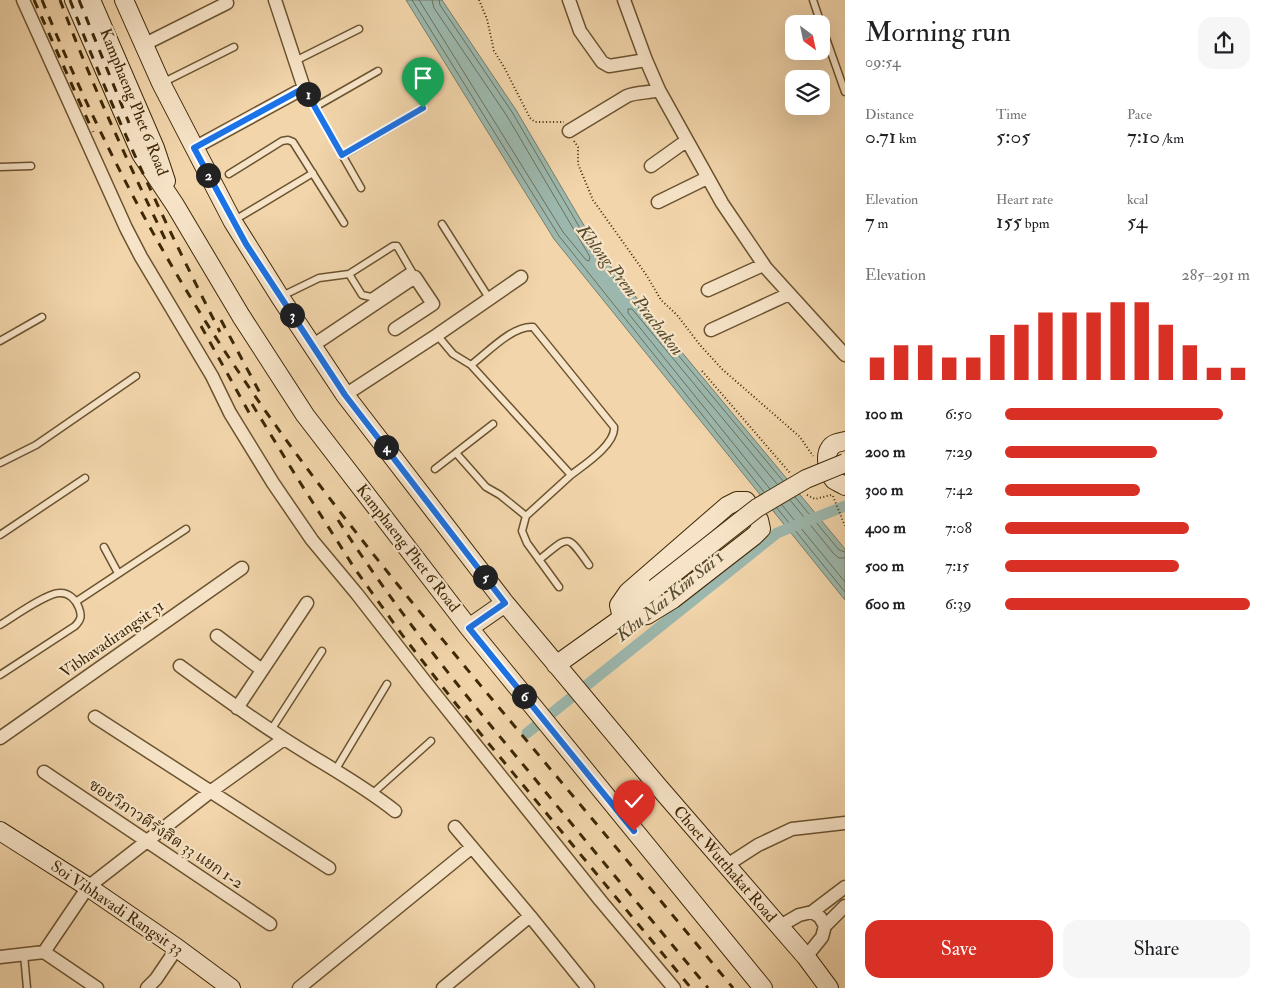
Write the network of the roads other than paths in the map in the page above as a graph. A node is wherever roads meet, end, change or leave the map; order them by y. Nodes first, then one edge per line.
1 (22, 0) edge
2 (74, 0) edge
3 (91, 0) edge
4 (124, 0) edge
5 (275, 0) edge
6 (569, 0) edge
7 (624, 0) edge
8 (813, 0) edge
9 (228, 3) dead end
10 (818, 15) edge
11 (359, 29) dead end
12 (143, 45) junction
13 (234, 46) dead end
14 (830, 50) edge
15 (646, 60) junction
16 (295, 61) junction
17 (378, 71) dead end
18 (161, 83) junction
19 (304, 88) junction
20 (659, 90) junction
21 (845, 92) edge
22 (315, 107) junction
23 (423, 108) dead end
24 (569, 131) road end
25 (686, 141) junction
26 (194, 148) junction
27 (342, 155) junction
28 (31, 166) dead end
29 (650, 166) dead end
30 (0, 167) edge
31 (313, 173) junction
32 (229, 174) dead end
33 (707, 178) junction
34 (361, 188) dead end
35 (658, 202) dead end
36 (175, 205) junction
37 (233, 222) junction
38 (344, 222) dead end
39 (442, 224) dead end
40 (763, 265) junction
41 (349, 274) junction
42 (413, 274) junction
43 (521, 278) dead end
44 (708, 290) dead end
45 (789, 294) junction
46 (280, 297) junction
47 (489, 298) junction
48 (42, 317) dead end
49 (395, 329) dead end
50 (711, 330) dead end
51 (437, 335) junction
52 (0, 341) edge
53 (312, 346) junction
54 (845, 354) edge
55 (471, 365) junction
56 (136, 376) dead end
57 (345, 395) junction
58 (493, 424) dead end
59 (845, 441) edge
60 (456, 453) junction
61 (0, 463) edge
62 (845, 463) edge
63 (435, 469) dead end
64 (571, 475) junction
65 (85, 478) dead end
66 (840, 492) edge
67 (526, 516) junction
68 (186, 529) dead end
69 (0, 535) edge
70 (104, 547) dead end
71 (539, 560) junction
72 (589, 565) dead end
73 (242, 568) dead end
74 (118, 573) junction
75 (560, 587) dead end
76 (77, 601) junction
77 (307, 603) dead end
78 (505, 603) junction
79 (622, 618) junction
80 (0, 625) edge
81 (469, 628) junction
82 (216, 636) dead end
83 (322, 651) dead end
84 (556, 665) junction
85 (180, 666) dead end
86 (262, 670) junction
87 (0, 675) edge
88 (388, 684) dead end
89 (237, 708) junction
90 (95, 717) dead end
91 (271, 730) junction
92 (0, 738) edge
93 (284, 739) junction
94 (431, 741) dead end
95 (336, 769) junction
96 (44, 772) dead end
97 (210, 792) junction
98 (373, 793) junction
99 (395, 811) dead end
100 (845, 823) edge
101 (454, 827) dead end
102 (0, 831) edge
103 (146, 842) junction
104 (472, 847) junction
105 (727, 865) junction
106 (329, 868) dead end
107 (88, 887) junction
108 (845, 887) edge
109 (845, 906) edge
110 (812, 912) junction
111 (530, 916) junction
112 (270, 924) dead end
113 (780, 926) junction
114 (825, 926) junction
115 (176, 948) junction
116 (44, 952) junction
117 (24, 955) junction
118 (0, 957) edge
119 (806, 957) junction
120 (27, 988) edge
121 (97, 988) edge
122 (147, 988) edge
123 (231, 988) edge
124 (299, 988) edge
125 (442, 988) edge
126 (588, 988) edge
127 (674, 988) edge
128 (764, 988) edge
129 (829, 988) edge

1 - 127 street
2 - 36 main road, Kamphaeng Phet 6 Road
3 - 36 main road, Kamphaeng Phet 6 Road
4 - 12 main road, Choet Wutthakat Road
5 - 16 street
6 - 15 street
7 - 15 street
8 - 10 lane
9 - 12 street
11 - 16 lane
12 - 18 main road, Choet Wutthakat Road
13 - 18 lane
14 - 21 lane
15 - 20 street
16 - 19 street
17 - 22 lane
18 - 26 main road, Choet Wutthakat Road
19 - 22 lane
19 - 26 street
20 - 24 street
20 - 25 street
22 - 27 lane
23 - 27 lane
25 - 29 street
25 - 33 street
26 - 37 main road, Choet Wutthakat Road
27 - 34 lane
28 - 30 lane
31 - 32 lane
31 - 37 lane
31 - 38 lane
33 - 35 street
33 - 40 street
36 - 81 main road, Kamphaeng Phet 6 Road
37 - 46 main road, Choet Wutthakat Road
39 - 47 lane
40 - 44 street
40 - 45 street
41 - 42 lane
41 - 42 lane
41 - 46 lane
42 - 49 street
42 - 53 street
43 - 47 street
45 - 50 street
45 - 54 street
46 - 53 main road, Choet Wutthakat Road
47 - 51 street
48 - 52 lane
51 - 55 lane
51 - 57 street
53 - 57 main road, Choet Wutthakat Road
55 - 64 lane
55 - 64 lane
56 - 61 lane
57 - 78 main road, Choet Wutthakat Road
58 - 60 lane
59 - 66 main road
60 - 63 lane
60 - 67 lane
62 - 79 main road, bridge
64 - 67 lane
65 - 69 lane
67 - 71 lane
68 - 74 lane
70 - 74 lane
71 - 72 lane
71 - 75 lane
73 - 92 street, Vibhavadirangsit 31
74 - 76 lane
76 - 80 lane
76 - 87 lane
77 - 86 street
78 - 81 main road
78 - 84 main road, Choet Wutthakat Road
79 - 79 main road
79 - 84 main road
81 - 128 main road, Kamphaeng Phet 6 Road
82 - 86 street
83 - 91 lane
84 - 105 main road, Choet Wutthakat Road
85 - 89 street
86 - 89 street
88 - 95 lane
89 - 91 street
90 - 97 street
91 - 93 street
93 - 95 street
93 - 97 street
94 - 98 lane
95 - 98 street
96 - 103 street, ซอยวิภาวดีรังสิต 33 แยก 1-2
97 - 103 street
97 - 106 street
98 - 99 street
100 - 105 street
101 - 104 street
102 - 107 main road, Soi Vibhavadi Rangsit 33
103 - 107 street
103 - 112 street, ซอยวิภาวดีรังสิต 33 แยก 1-2
104 - 111 street
104 - 124 street
105 - 113 main road, Choet Wutthakat Road
107 - 115 main road, Soi Vibhavadi Rangsit 33
107 - 116 street
108 - 110 street
109 - 114 street
110 - 113 street
110 - 114 street
111 - 125 street
111 - 126 street
113 - 119 main road, Choet Wutthakat Road
114 - 119 street
115 - 122 street
115 - 123 main road, Soi Vibhavadi Rangsit 33
116 - 117 street
116 - 121 street
117 - 118 street
117 - 120 lane
119 - 129 main road, Choet Wutthakat Road

